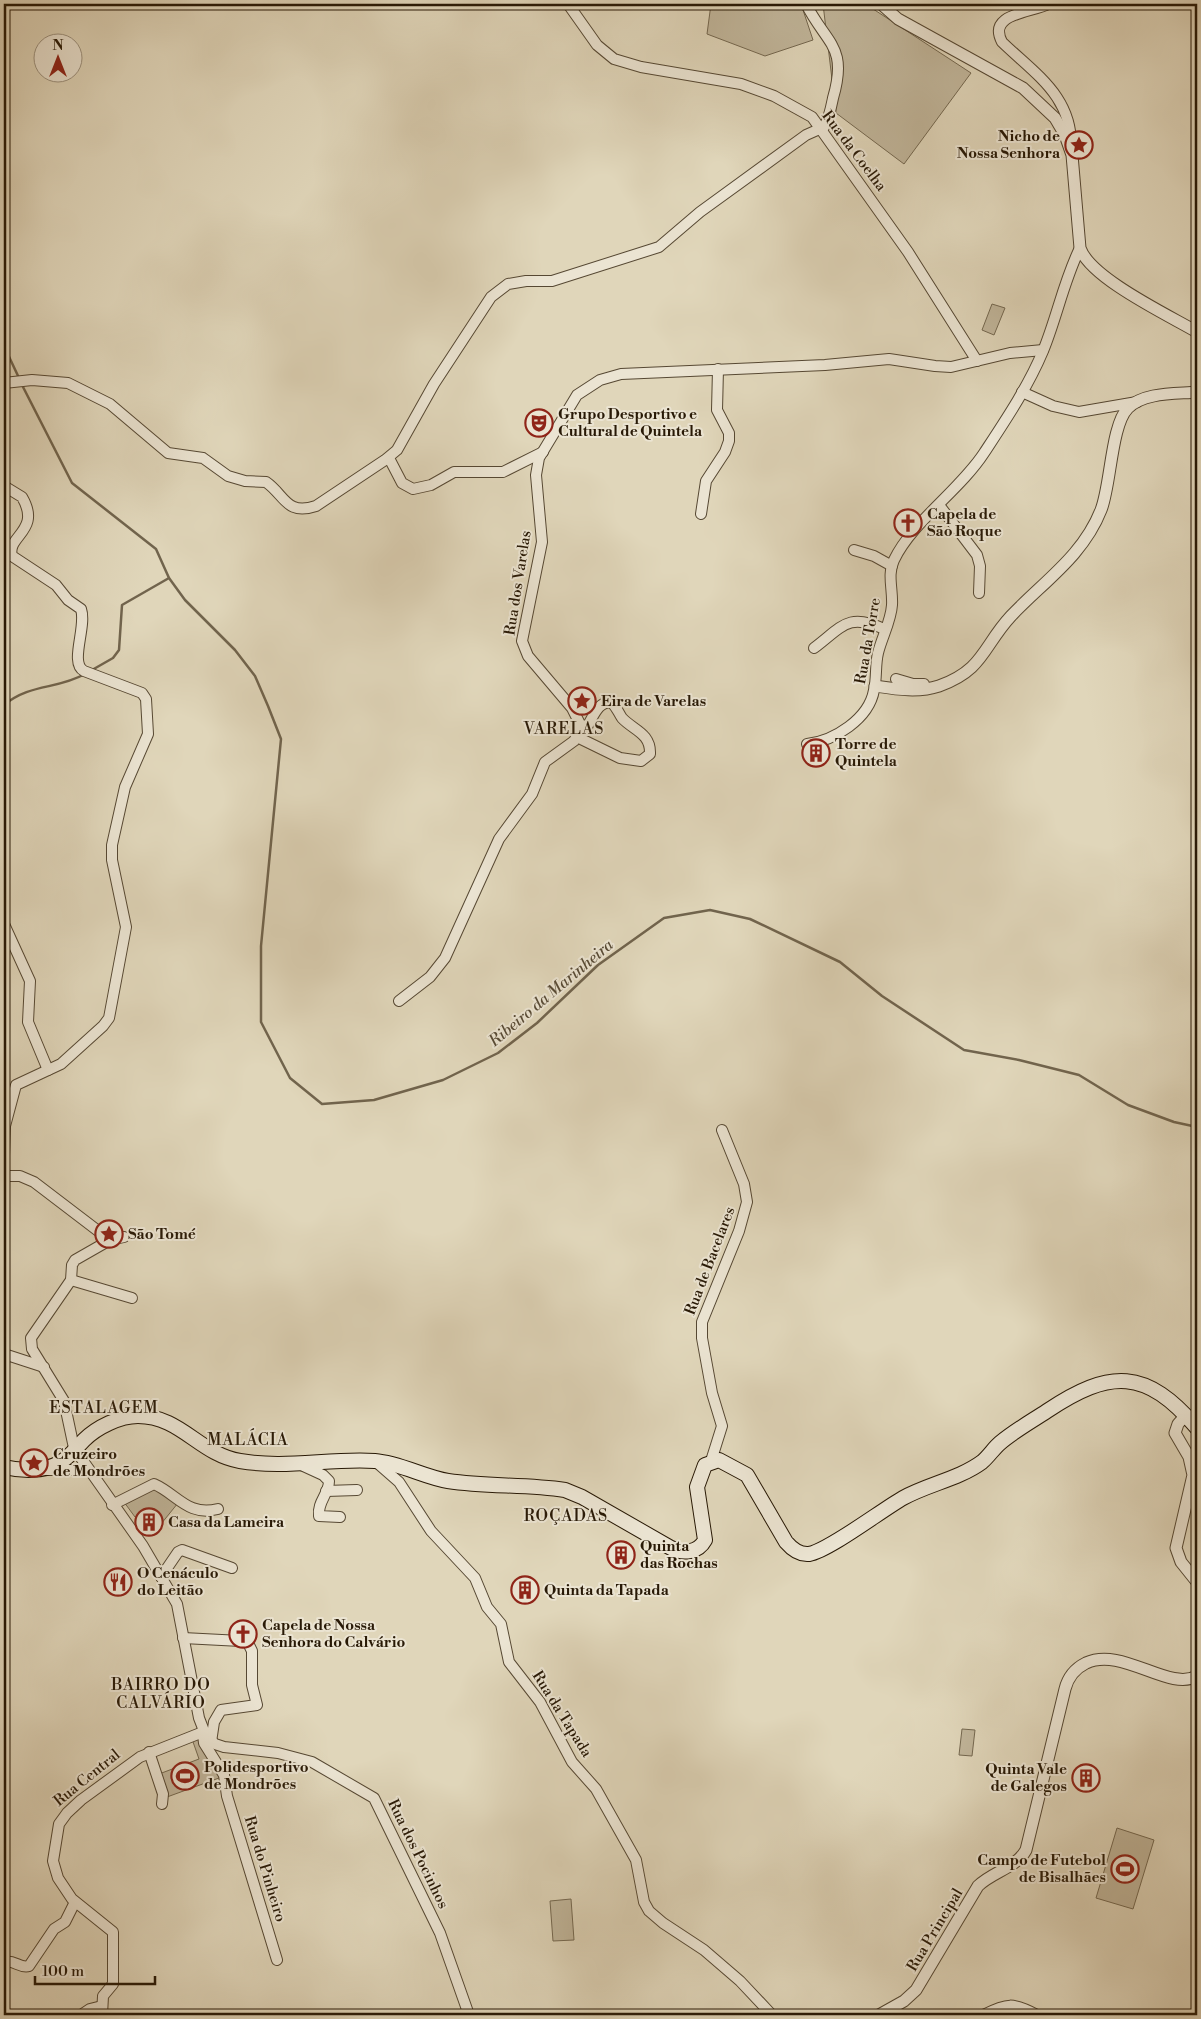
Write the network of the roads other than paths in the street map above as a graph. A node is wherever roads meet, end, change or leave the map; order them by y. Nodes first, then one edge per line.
1 (568, 4) edge
2 (806, 4) edge
3 (881, 4) edge
4 (1048, 4) edge
5 (822, 129) junction
6 (1071, 152) junction
7 (1080, 248) junction
8 (1197, 332) edge
9 (1043, 350) junction
10 (977, 361) junction
11 (718, 369) junction
12 (7, 383) edge
13 (1022, 392) junction
14 (1197, 392) edge
15 (1138, 402) junction
16 (543, 452) junction
17 (389, 458) junction
18 (4, 486) edge
19 (939, 505) junction
20 (701, 514) dead end
21 (854, 550) dead end
22 (892, 566) junction
23 (979, 593) dead end
24 (884, 629) junction
25 (814, 648) dead end
26 (958, 676) junction
27 (896, 679) dead end
28 (875, 686) junction
29 (580, 726) junction
30 (577, 737) junction
31 (807, 744) dead end
32 (4, 924) edge
33 (399, 1001) dead end
34 (48, 1070) junction
35 (722, 1130) dead end
36 (4, 1155) edge
37 (4, 1176) edge
38 (124, 1237) dead end
39 (110, 1240) junction
40 (71, 1280) junction
41 (132, 1298) dead end
42 (4, 1354) edge
43 (44, 1367) junction
44 (1185, 1416) junction
45 (1197, 1428) edge
46 (75, 1450) junction
47 (375, 1461) junction
48 (711, 1461) junction
49 (298, 1464) junction
50 (4, 1466) edge
51 (31, 1470) junction
52 (89, 1470) junction
53 (327, 1478) junction
54 (345, 1490) junction
55 (357, 1490) dead end
56 (326, 1491) junction
57 (112, 1504) junction
58 (218, 1509) dead end
59 (340, 1517) dead end
60 (232, 1568) dead end
61 (161, 1577) junction
62 (1197, 1582) edge
63 (183, 1638) junction
64 (1197, 1676) edge
65 (204, 1732) junction
66 (211, 1742) junction
67 (150, 1752) junction
68 (162, 1804) dead end
69 (75, 1902) junction
70 (277, 1960) dead end
71 (4, 1962) edge
72 (102, 2011) edge
73 (81, 2015) edge
74 (469, 2015) edge
75 (772, 2015) edge
76 (879, 2015) edge
77 (982, 2015) edge
78 (1037, 2015) edge

1 - 5 street, Rua da Coelha
2 - 5 street
3 - 6 street
4 - 6 street
5 - 10 street, Rua da Coelha
5 - 17 street
6 - 7 street
7 - 8 street
7 - 9 street
9 - 10 street, Rua dos Varelas
9 - 13 street
10 - 11 street, Rua dos Varelas
11 - 16 street, Rua dos Varelas
11 - 20 street
12 - 17 street
13 - 15 street
13 - 19 street
14 - 15 street
15 - 26 street
16 - 17 street
16 - 29 street, Rua dos Varelas
18 - 34 street
19 - 22 street
19 - 23 street
21 - 22 street
22 - 24 street, Rua da Torre
24 - 25 street
24 - 28 street, Rua da Torre
26 - 27 street
26 - 28 street
28 - 31 street, Rua da Torre
29 - 30 street
29 - 30 street
30 - 33 street
32 - 34 street
34 - 36 street
35 - 48 street, Rua de Bacelares
37 - 39 street
38 - 39 street
39 - 40 street
40 - 41 street
40 - 43 street
42 - 43 street
43 - 46 street
44 - 45 main road
44 - 48 main road
44 - 62 street
46 - 49 main road
46 - 51 main road
46 - 52 street, Rua do Pinheiro
47 - 48 main road
47 - 49 main road
47 - 75 street, Rua da Tapada
49 - 53 street
50 - 51 main road
51 - 52 street
52 - 57 street, Rua do Pinheiro
53 - 54 street
53 - 56 street
54 - 55 street
54 - 56 street
56 - 59 street
57 - 58 street
57 - 61 street, Rua do Pinheiro
60 - 61 street
61 - 63 street, Rua do Pinheiro
63 - 65 street, Rua do Pinheiro
63 - 66 street
64 - 76 street, Rua Principal
65 - 66 street
65 - 67 street, Rua Central
65 - 70 street, Rua do Pinheiro
66 - 74 street, Rua dos Pocinhos
67 - 68 street
67 - 69 street, Rua Central
69 - 71 street
69 - 72 street, Rua Central
72 - 73 street
77 - 78 street

